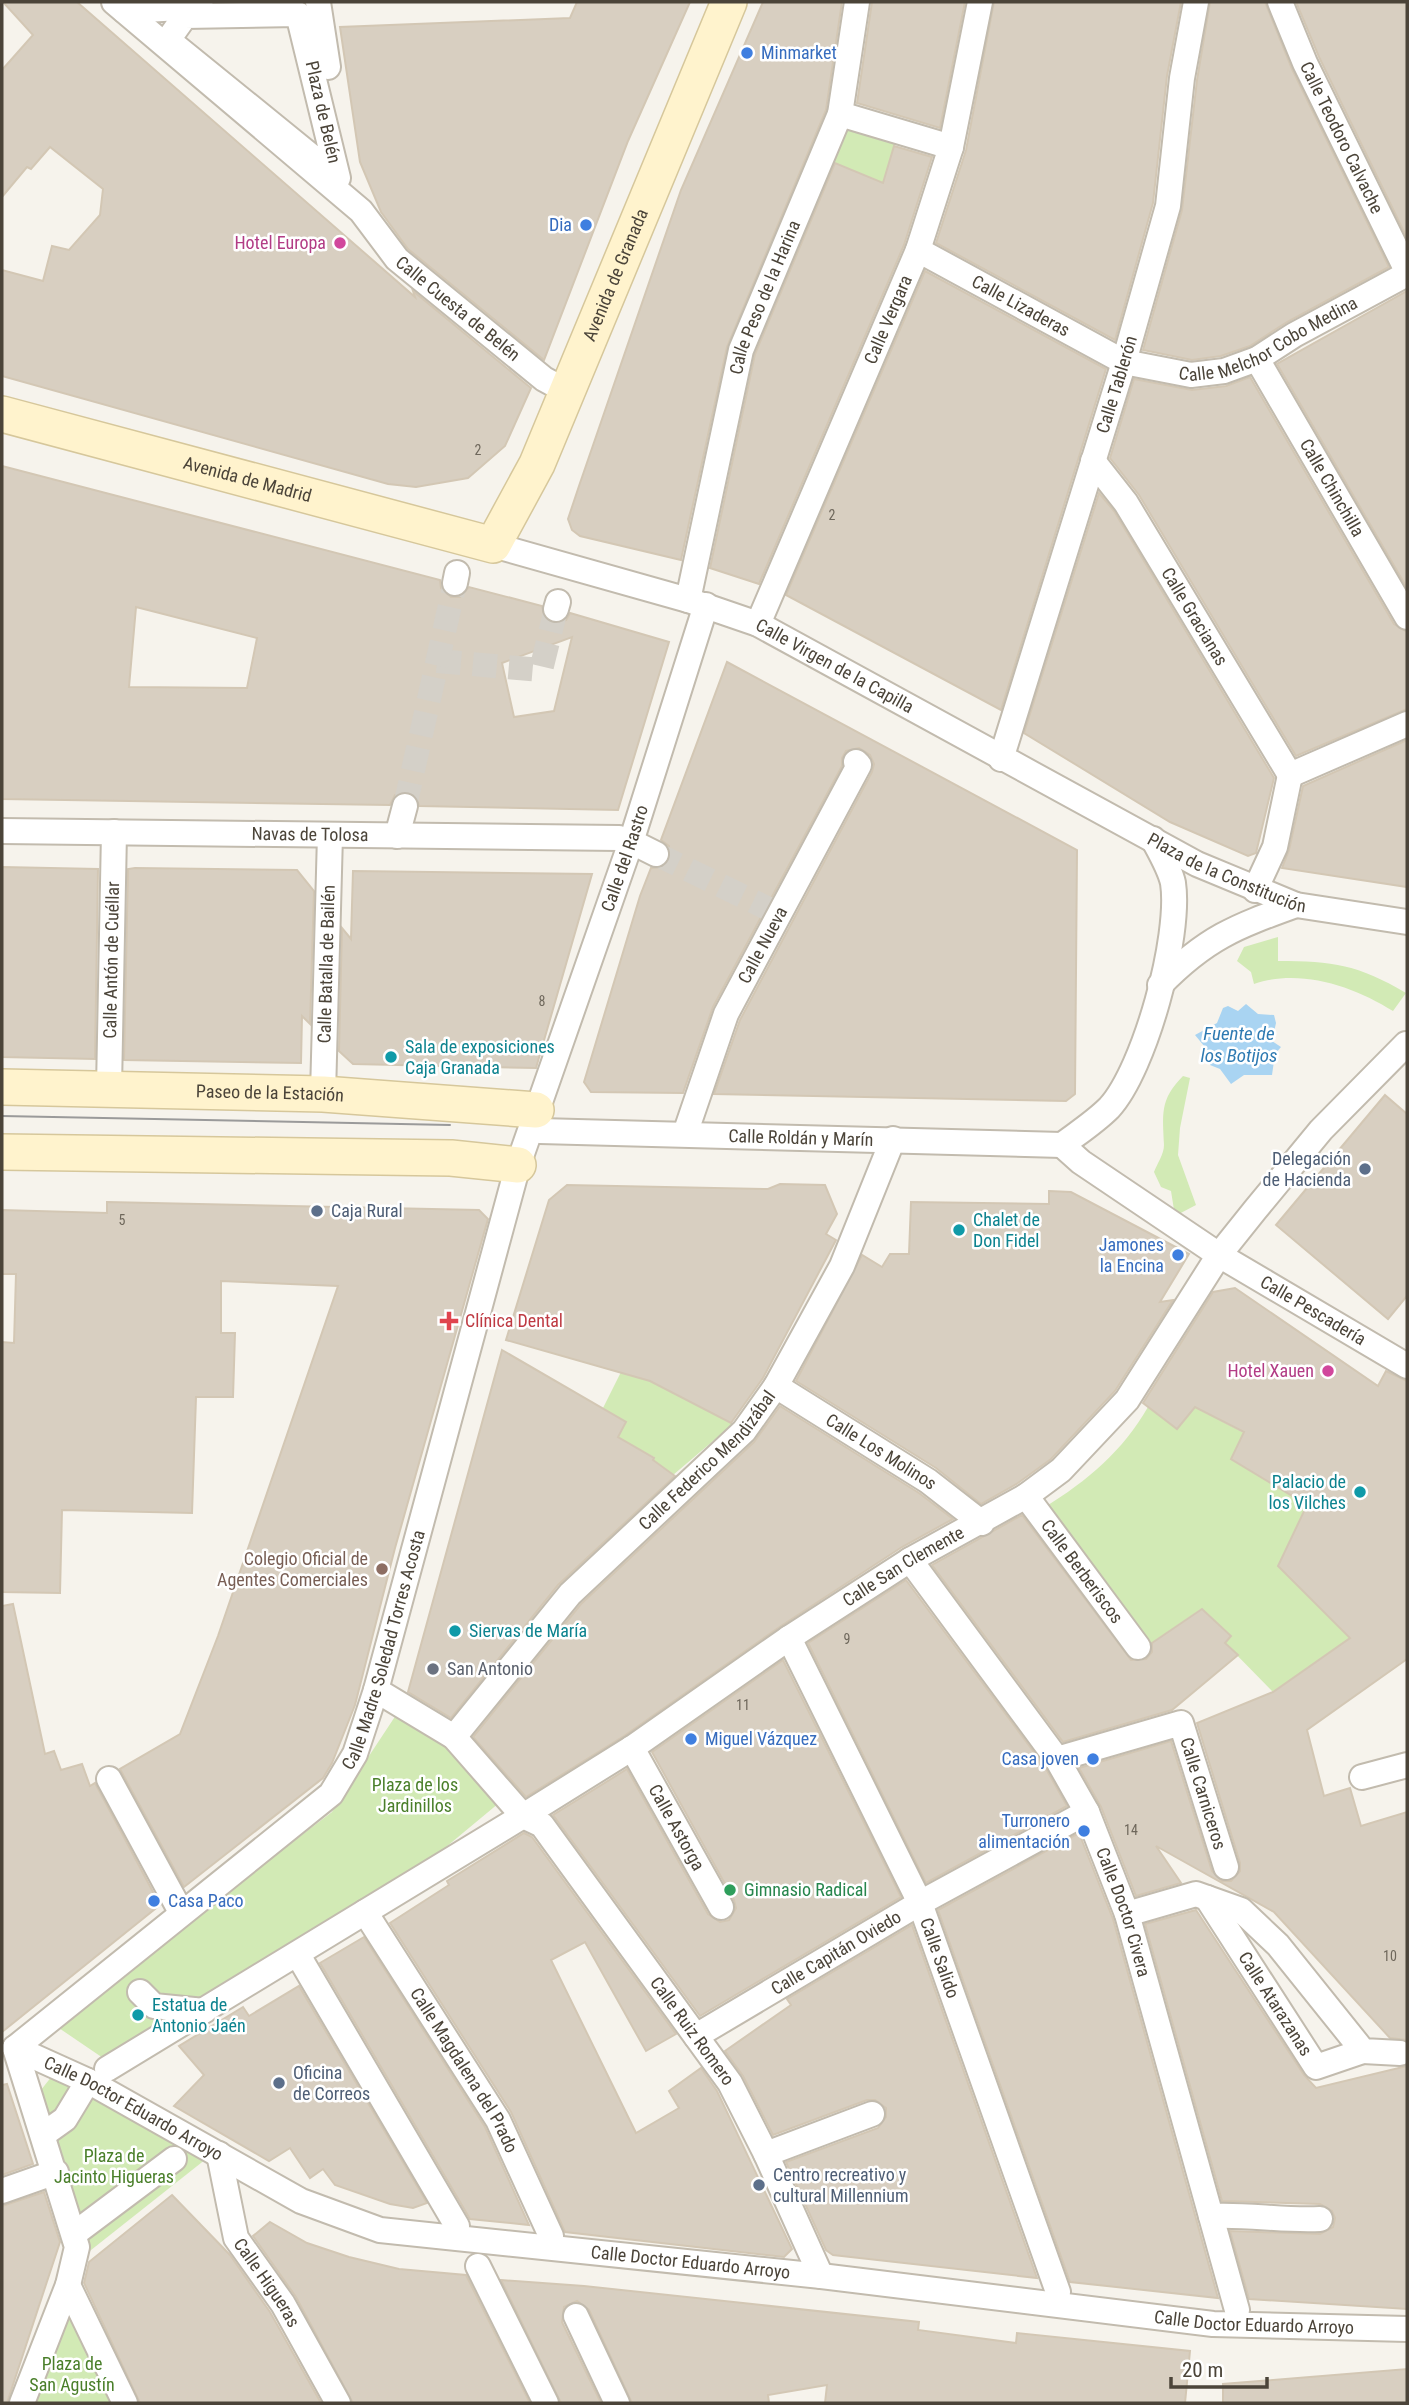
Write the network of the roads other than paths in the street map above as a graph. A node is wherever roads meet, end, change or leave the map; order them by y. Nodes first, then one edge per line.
1 (295, 2) edge
2 (318, 2) edge
3 (729, 2) edge
4 (857, 2) edge
5 (980, 2) edge
6 (1196, 2) edge
7 (1280, 2) edge
8 (177, 5) edge
9 (120, 7) edge
10 (168, 40) joint
11 (840, 114) junction
12 (951, 147) junction
13 (361, 211) junction
14 (918, 250) junction
15 (1407, 273) edge
16 (1257, 359) junction
17 (1124, 362) junction
18 (568, 392) junction
19 (2, 414) edge
20 (1093, 461) junction
21 (493, 545) junction
22 (697, 602) junction
23 (1407, 617) edge
24 (758, 624) junction
25 (1407, 724) edge
26 (1001, 759) junction
27 (860, 765) dead end
28 (1290, 775) junction
29 (405, 806) tunnel mouth
30 (2, 831) edge
31 (114, 832) junction
32 (330, 835) junction
33 (397, 836) junction
34 (1153, 839) junction
35 (638, 846) tunnel mouth
36 (1255, 890) junction
37 (1296, 905) junction
38 (1407, 922) edge
39 (1160, 985) junction
40 (1405, 1044) dead end
41 (2, 1087) edge
42 (109, 1088) junction
43 (323, 1094) junction
44 (538, 1121) junction
45 (685, 1134) junction
46 (893, 1139) junction
47 (1062, 1144) junction
48 (2, 1152) edge
49 (518, 1165) junction
50 (1219, 1255) junction
51 (1407, 1366) edge
52 (776, 1386) junction
53 (1026, 1496) junction
54 (982, 1523) junction
55 (910, 1560) junction
56 (789, 1638) junction
57 (1138, 1647) dead end
58 (376, 1690) junction
59 (454, 1737) junction
60 (632, 1748) junction
61 (1057, 1759) junction
62 (1407, 1765) edge
63 (1362, 1777) dead end
64 (109, 1779) dead end
65 (1087, 1812) junction
66 (523, 1816) junction
67 (1226, 1867) dead end
68 (1207, 1898) junction
69 (920, 1903) junction
70 (721, 1907) dead end
71 (181, 1912) junction
72 (365, 1912) junction
73 (1127, 1914) junction
74 (298, 1955) junction
75 (140, 1992) dead end
76 (204, 2011) junction
77 (696, 2036) junction
78 (8, 2049) edge
79 (1363, 2051) junction
80 (1400, 2053) dead end
81 (98, 2075) junction
82 (872, 2114) dead end
83 (44, 2134) junction
84 (219, 2154) junction
85 (766, 2154) junction
86 (174, 2159) dead end
87 (56, 2172) junction
88 (2, 2191) edge
89 (1211, 2216) junction
90 (1320, 2218) dead end
91 (457, 2226) dead end
92 (74, 2234) junction
93 (551, 2236) dead end
94 (478, 2266) dead end
95 (821, 2276) junction
96 (68, 2285) junction
97 (1058, 2292) dead end
98 (1237, 2310) dead end
99 (576, 2316) dead end
100 (1407, 2329) edge
101 (22, 2403) edge
102 (125, 2403) edge
103 (338, 2403) edge
104 (545, 2403) edge
105 (617, 2403) edge

1 - 8 street
2 - 13 street
3 - 18 street, Avenida de Granada
4 - 11 street, Calle Peso de la Harina
5 - 12 street, Calle Vergara
6 - 17 street, Calle Tablerón
7 - 15 street, Calle Teodoro Calvache
8 - 9 street
9 - 13 street
10 - 10 street, Plaza de Belén
11 - 12 street
11 - 22 street, Calle Peso de la Harina
12 - 14 street, Calle Vergara
13 - 18 street, Calle Cuesta de Belén
14 - 17 street, Calle Lizaderas
14 - 24 street, Calle Vergara
15 - 16 street, Calle Melchor Cobo Medina
16 - 17 street, Calle Melchor Cobo Medina
16 - 23 street, Calle Chinchilla
17 - 20 street, Calle Tablerón
18 - 21 street, Avenida de Granada
19 - 21 street, Avenida de Madrid
20 - 26 street, Calle Tablerón
20 - 28 street, Calle Gracianas
21 - 22 street, Calle Virgen de la Capilla
22 - 24 street, Calle Virgen de la Capilla
22 - 44 street, Calle del Rastro
24 - 26 street, Calle Virgen de la Capilla
25 - 28 street
26 - 34 street, Calle Virgen de la Capilla
27 - 45 street, Calle Nueva
28 - 36 street
29 - 33 street
30 - 31 street, Navas de Tolosa
31 - 32 street, Navas de Tolosa
31 - 42 street, Calle Antón de Cuéllar
32 - 33 street, Navas de Tolosa
32 - 43 street, Calle Batalla de Bailén
33 - 35 street, Navas de Tolosa
34 - 36 street, Plaza de la Constitución
34 - 39 street, Plaza de la Constitución
36 - 37 street, Plaza de la Constitución
37 - 38 street
37 - 39 street, Plaza de la Constitución
39 - 47 street, Plaza de la Constitución
40 - 50 street, Calle San Clemente
41 - 42 street, Paseo de la Estación
42 - 43 street, Paseo de la Estación
43 - 44 street, Paseo de la Estación
44 - 45 street, Calle Roldán y Marín
44 - 49 street, Calle Madre Soledad Torres Acosta
45 - 46 street, Calle Roldán y Marín
46 - 47 street, Calle Roldán y Marín
46 - 52 street, Calle Federico Mendizábal
47 - 50 street
48 - 49 street
49 - 58 street, Calle Madre Soledad Torres Acosta
50 - 51 street, Calle Pescadería
50 - 53 street, Calle San Clemente
52 - 54 street, Calle Los Molinos
52 - 59 street, Calle Federico Mendizábal
53 - 54 street, Calle San Clemente
53 - 57 street, Calle Berberiscos
54 - 55 street, Calle San Clemente
55 - 56 street, Calle San Clemente
55 - 61 street, Calle Doctor Civera
56 - 60 street, Calle San Clemente
56 - 69 street, Calle Salido
58 - 59 street, Calle Ruiz Romero
58 - 71 street, Calle Madre Soledad Torres Acosta
59 - 66 street, Calle Ruiz Romero
60 - 66 street, Calle San Clemente
60 - 70 street, Calle Astorga
61 - 65 street, Calle Doctor Civera
61 - 67 street, Calle Carniceros
62 - 63 street
64 - 71 street
65 - 69 street, Calle Capitán Oviedo
65 - 73 street, Calle Doctor Civera
66 - 72 street
66 - 77 street, Calle Ruiz Romero
68 - 73 street, Calle Atarazanas
68 - 79 street, Calle Atarazanas
68 - 79 street, Calle Atarazanas
69 - 77 street, Calle Capitán Oviedo
69 - 97 street, Calle Salido
71 - 78 street, Calle Madre Soledad Torres Acosta
72 - 74 street
72 - 93 street, Calle Magdalena del Prado
73 - 89 street, Calle Doctor Civera
74 - 76 street
74 - 91 street
75 - 76 street
76 - 81 street
77 - 85 street, Calle Ruiz Romero
78 - 81 street, Calle Doctor Eduardo Arroyo
78 - 83 street
79 - 80 street, Calle Atarazanas
81 - 83 street
81 - 84 street, Calle Doctor Eduardo Arroyo
82 - 85 street
83 - 87 street
84 - 95 street, Calle Doctor Eduardo Arroyo
84 - 103 street, Calle Higueras
85 - 95 street, Calle Ruiz Romero
86 - 92 street
87 - 88 street
87 - 92 street
89 - 90 street
89 - 98 street, Calle Doctor Civera
92 - 96 street
94 - 104 street
95 - 100 street, Calle Doctor Eduardo Arroyo
96 - 101 street
96 - 102 street
99 - 105 street

